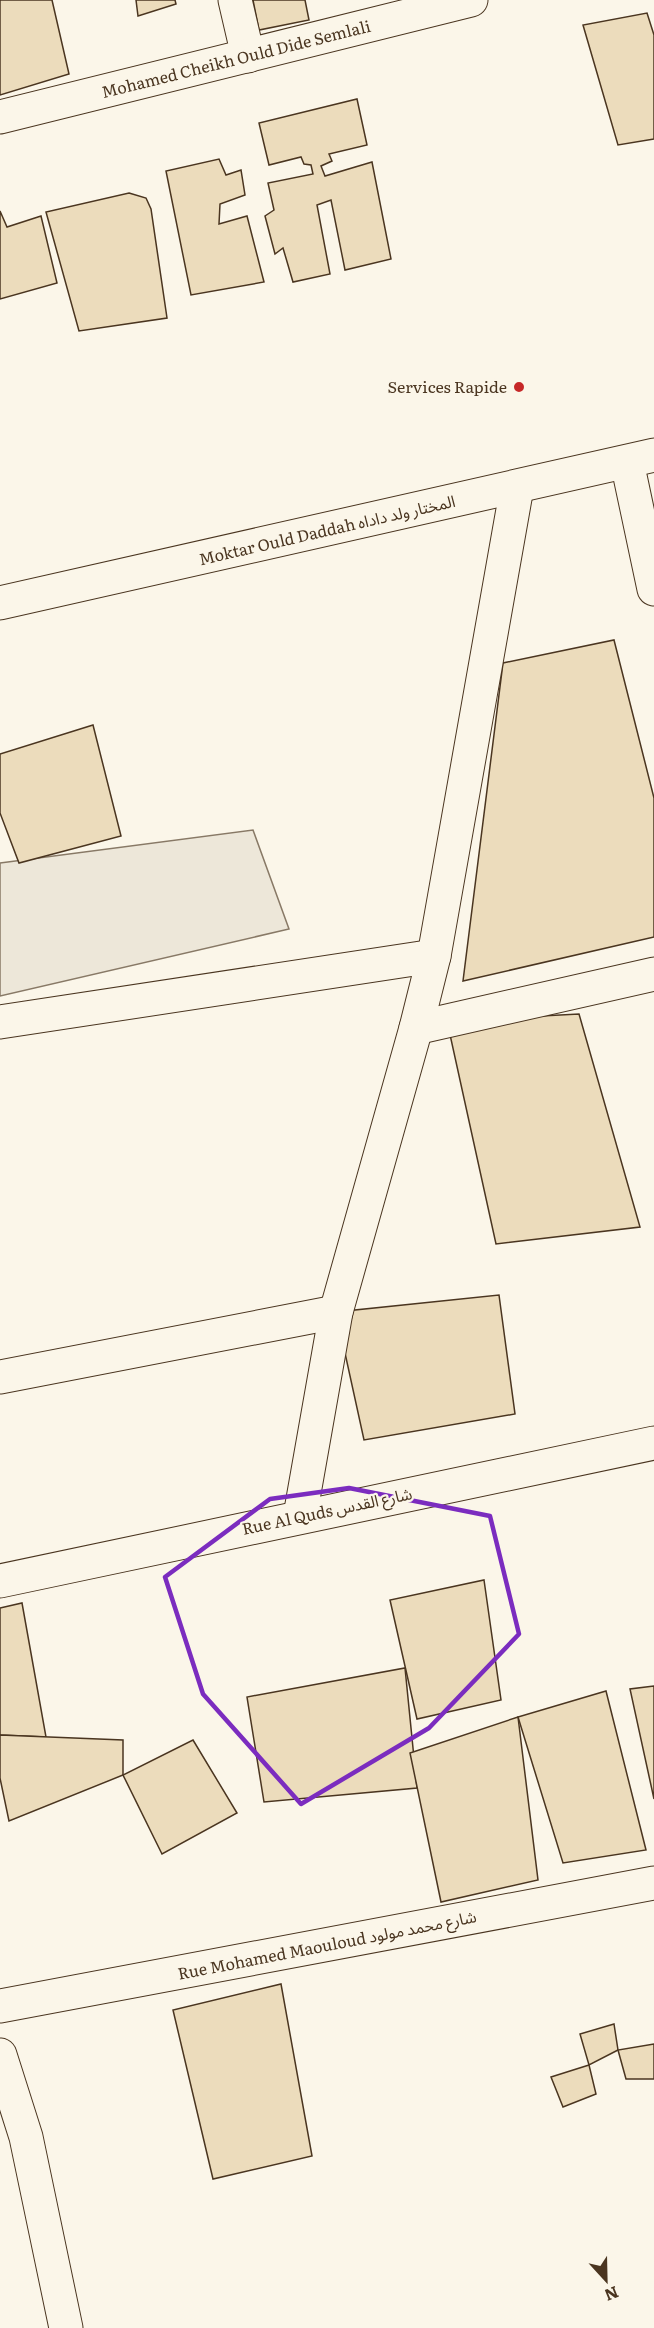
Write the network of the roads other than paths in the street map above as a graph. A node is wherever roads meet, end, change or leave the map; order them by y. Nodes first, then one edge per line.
1 (235, 0) edge
2 (471, 0) edge
3 (248, 56) junction
4 (0, 117) edge
5 (640, 459) edge
6 (517, 487) junction
7 (654, 589) edge
8 (0, 603) edge
9 (434, 956) junction
10 (654, 974) edge
11 (0, 1022) edge
12 (416, 1028) junction
13 (336, 1312) junction
14 (0, 1377) edge
15 (654, 1443) edge
16 (300, 1516) junction
17 (0, 1581) edge
18 (654, 1883) edge
19 (0, 2006) edge
20 (0, 2055) edge
21 (13, 2140) edge
22 (66, 2328) edge

1 - 3 street
2 - 3 street, Mohamed Cheikh Ould Dide Semlali
3 - 4 street, Mohamed Cheikh Ould Dide Semlali
5 - 6 street, Moktar Ould Daddah المختار ولد داداه
5 - 7 street
6 - 8 street, Moktar Ould Daddah المختار ولد داداه
6 - 9 street
9 - 11 street
9 - 12 street
10 - 12 street
12 - 13 street
13 - 14 street
13 - 16 street
15 - 16 street, Rue Al Quds شارع القدس
16 - 17 street, Rue Al Quds شارع القدس
18 - 19 street, Rue Mohamed Maouloud شارع محمد مولود
20 - 21 street
21 - 22 street

